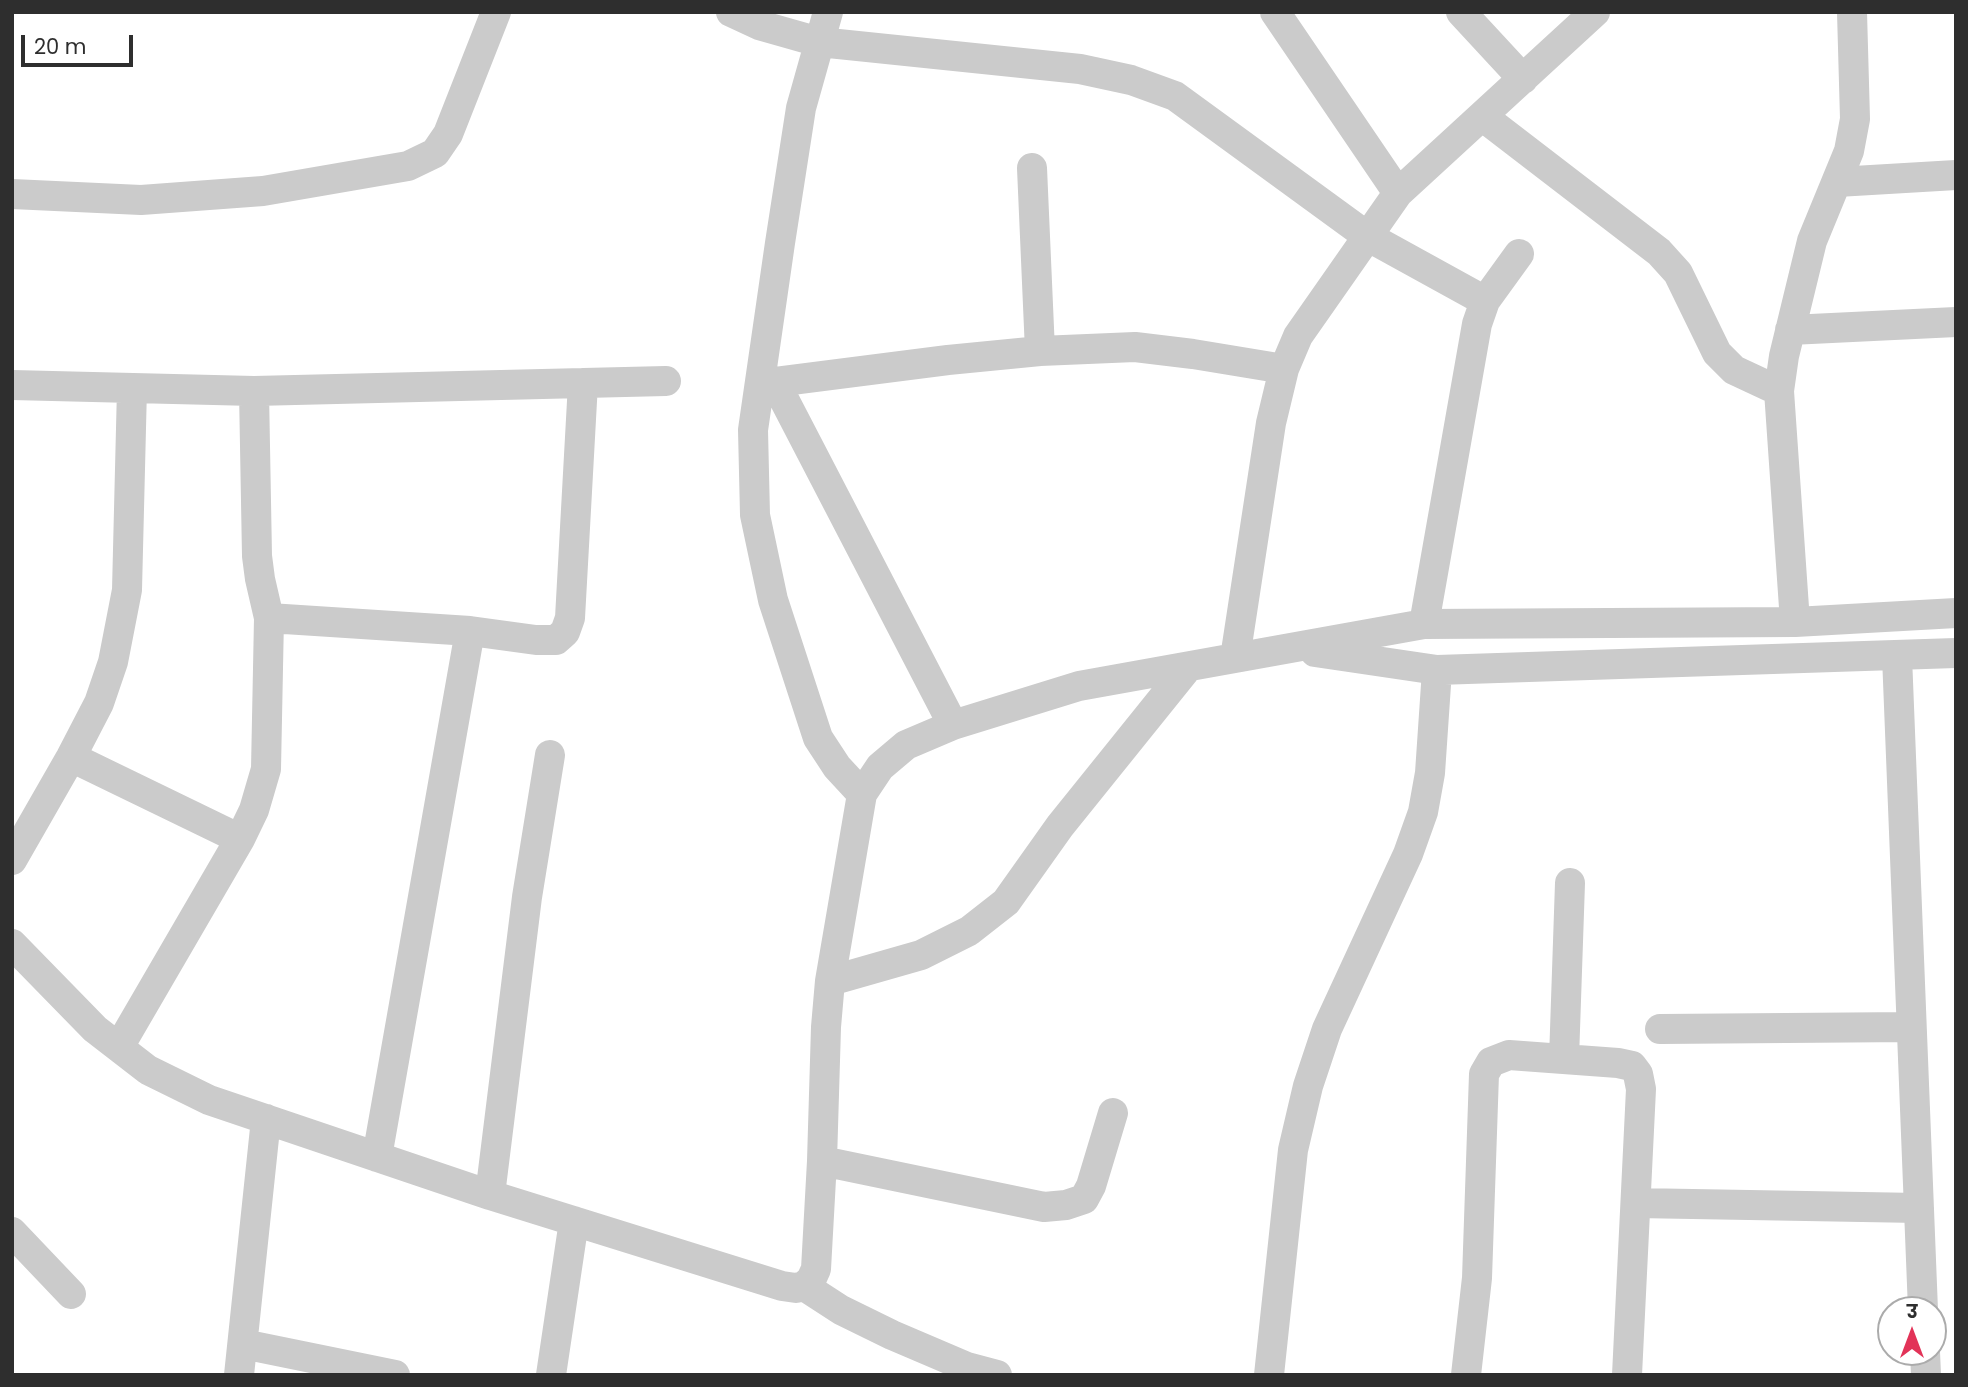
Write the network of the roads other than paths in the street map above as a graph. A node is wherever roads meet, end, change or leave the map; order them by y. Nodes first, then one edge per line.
1 (496, 12) edge
2 (732, 12) edge
3 (828, 12) edge
4 (1275, 12) edge
5 (1461, 12) edge
6 (1595, 12) edge
7 (1852, 12) edge
8 (820, 42) junction
9 (1523, 79) junction
10 (1482, 116) junction
11 (1032, 168) dead end
12 (1956, 176) edge
13 (1837, 181) junction
14 (1398, 193) junction
15 (12, 194) edge
16 (1367, 236) junction
17 (1519, 254) dead end
18 (1485, 301) junction
19 (1956, 323) edge
20 (1790, 330) junction
21 (1040, 351) junction
22 (1283, 369) junction
23 (666, 381) dead end
24 (583, 383) junction
25 (767, 383) junction
26 (12, 385) edge
27 (132, 388) junction
28 (254, 391) junction
29 (1779, 391) junction
30 (1956, 613) edge
31 (269, 618) junction
32 (1795, 622) junction
33 (1424, 624) junction
34 (470, 631) junction
35 (1290, 648) junction
36 (1956, 653) edge
37 (1897, 656) junction
38 (1235, 658) junction
39 (1188, 667) junction
40 (1437, 670) junction
41 (953, 725) junction
42 (550, 755) dead end
43 (71, 757) junction
44 (862, 794) junction
45 (240, 839) junction
46 (12, 860) edge
47 (1570, 883) dead end
48 (12, 944) edge
49 (830, 981) junction
50 (1911, 1027) junction
51 (1660, 1029) dead end
52 (120, 1047) junction
53 (1564, 1059) junction
54 (1113, 1113) dead end
55 (266, 1119) junction
56 (377, 1157) junction
57 (822, 1161) junction
58 (490, 1195) junction
59 (1636, 1203) junction
60 (1919, 1208) junction
61 (574, 1221) junction
62 (12, 1232) edge
63 (804, 1286) junction
64 (71, 1294) dead end
65 (1922, 1296) edge
66 (243, 1344) junction
67 (239, 1375) edge
68 (395, 1375) edge
69 (551, 1375) edge
70 (997, 1375) edge
71 (1269, 1375) edge
72 (1466, 1375) edge
73 (1627, 1375) edge

1 - 15 street
2 - 8 street
3 - 8 street
4 - 14 street
5 - 9 street
6 - 9 street
7 - 13 street
8 - 16 street
8 - 25 street
9 - 10 street
10 - 14 street
10 - 29 street
11 - 21 street
12 - 13 street
13 - 20 street
14 - 16 street
16 - 18 street
16 - 22 street
17 - 18 street
18 - 33 street
19 - 20 street
20 - 29 street
21 - 22 street
21 - 25 street
22 - 38 street
23 - 24 street
24 - 28 street
24 - 34 street
25 - 41 street
25 - 44 street
26 - 27 street
27 - 28 street
27 - 43 street
28 - 31 street
29 - 32 street
30 - 32 street
31 - 34 street
31 - 45 street
32 - 33 street
33 - 35 street
34 - 56 street
35 - 38 street
35 - 40 street
36 - 37 street
37 - 40 street
37 - 50 street
38 - 39 street
39 - 41 street
39 - 49 street
40 - 71 street
41 - 44 street
42 - 58 street
43 - 45 street
43 - 46 street
44 - 49 street
45 - 52 street
47 - 53 street
48 - 52 street
49 - 57 street
50 - 51 street
50 - 60 street
52 - 55 street
53 - 59 street
53 - 72 street
54 - 57 street
55 - 56 street
55 - 66 street
56 - 58 street
57 - 63 street
58 - 61 street
59 - 60 street
59 - 73 street
60 - 65 street
61 - 63 street
61 - 69 street
62 - 64 street
63 - 70 street
66 - 67 street
66 - 68 street

